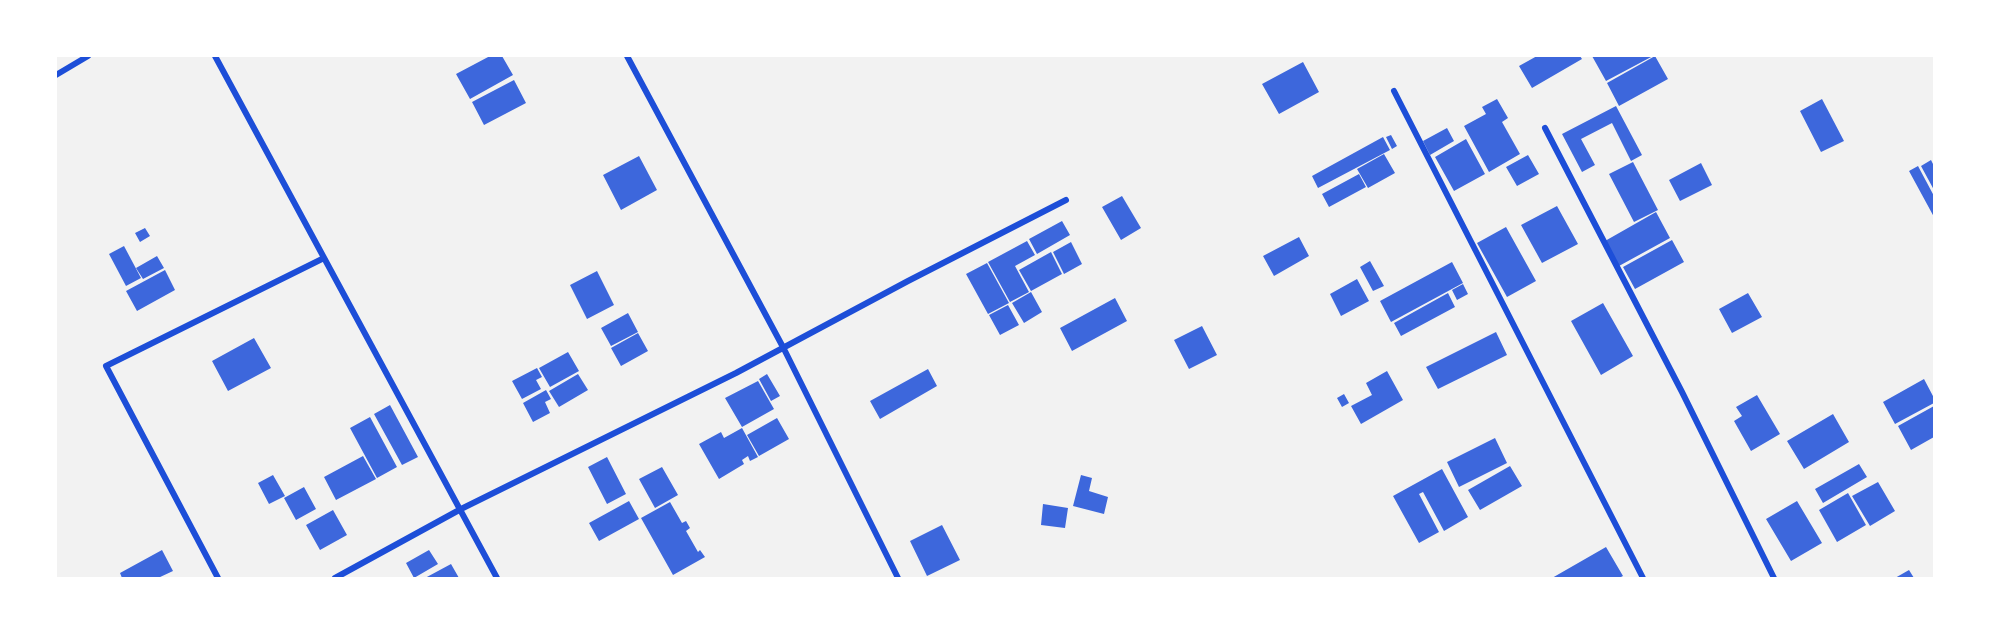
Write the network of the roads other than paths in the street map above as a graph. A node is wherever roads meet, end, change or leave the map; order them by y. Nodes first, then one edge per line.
1 (88, 56) edge
2 (215, 56) edge
3 (627, 56) edge
4 (56, 75) edge
5 (1394, 91) dead end
6 (1545, 128) dead end
7 (1066, 200) dead end
8 (324, 258) junction
9 (784, 348) junction
10 (460, 509) junction
11 (218, 579) edge
12 (335, 579) edge
13 (497, 579) edge
14 (898, 579) edge
15 (1643, 579) edge
16 (1774, 579) edge

1 - 4 street
2 - 8 street
3 - 9 street
5 - 15 street
6 - 16 street
7 - 9 street
8 - 10 street
8 - 11 street
9 - 10 street
9 - 14 street
10 - 12 street
10 - 13 street

